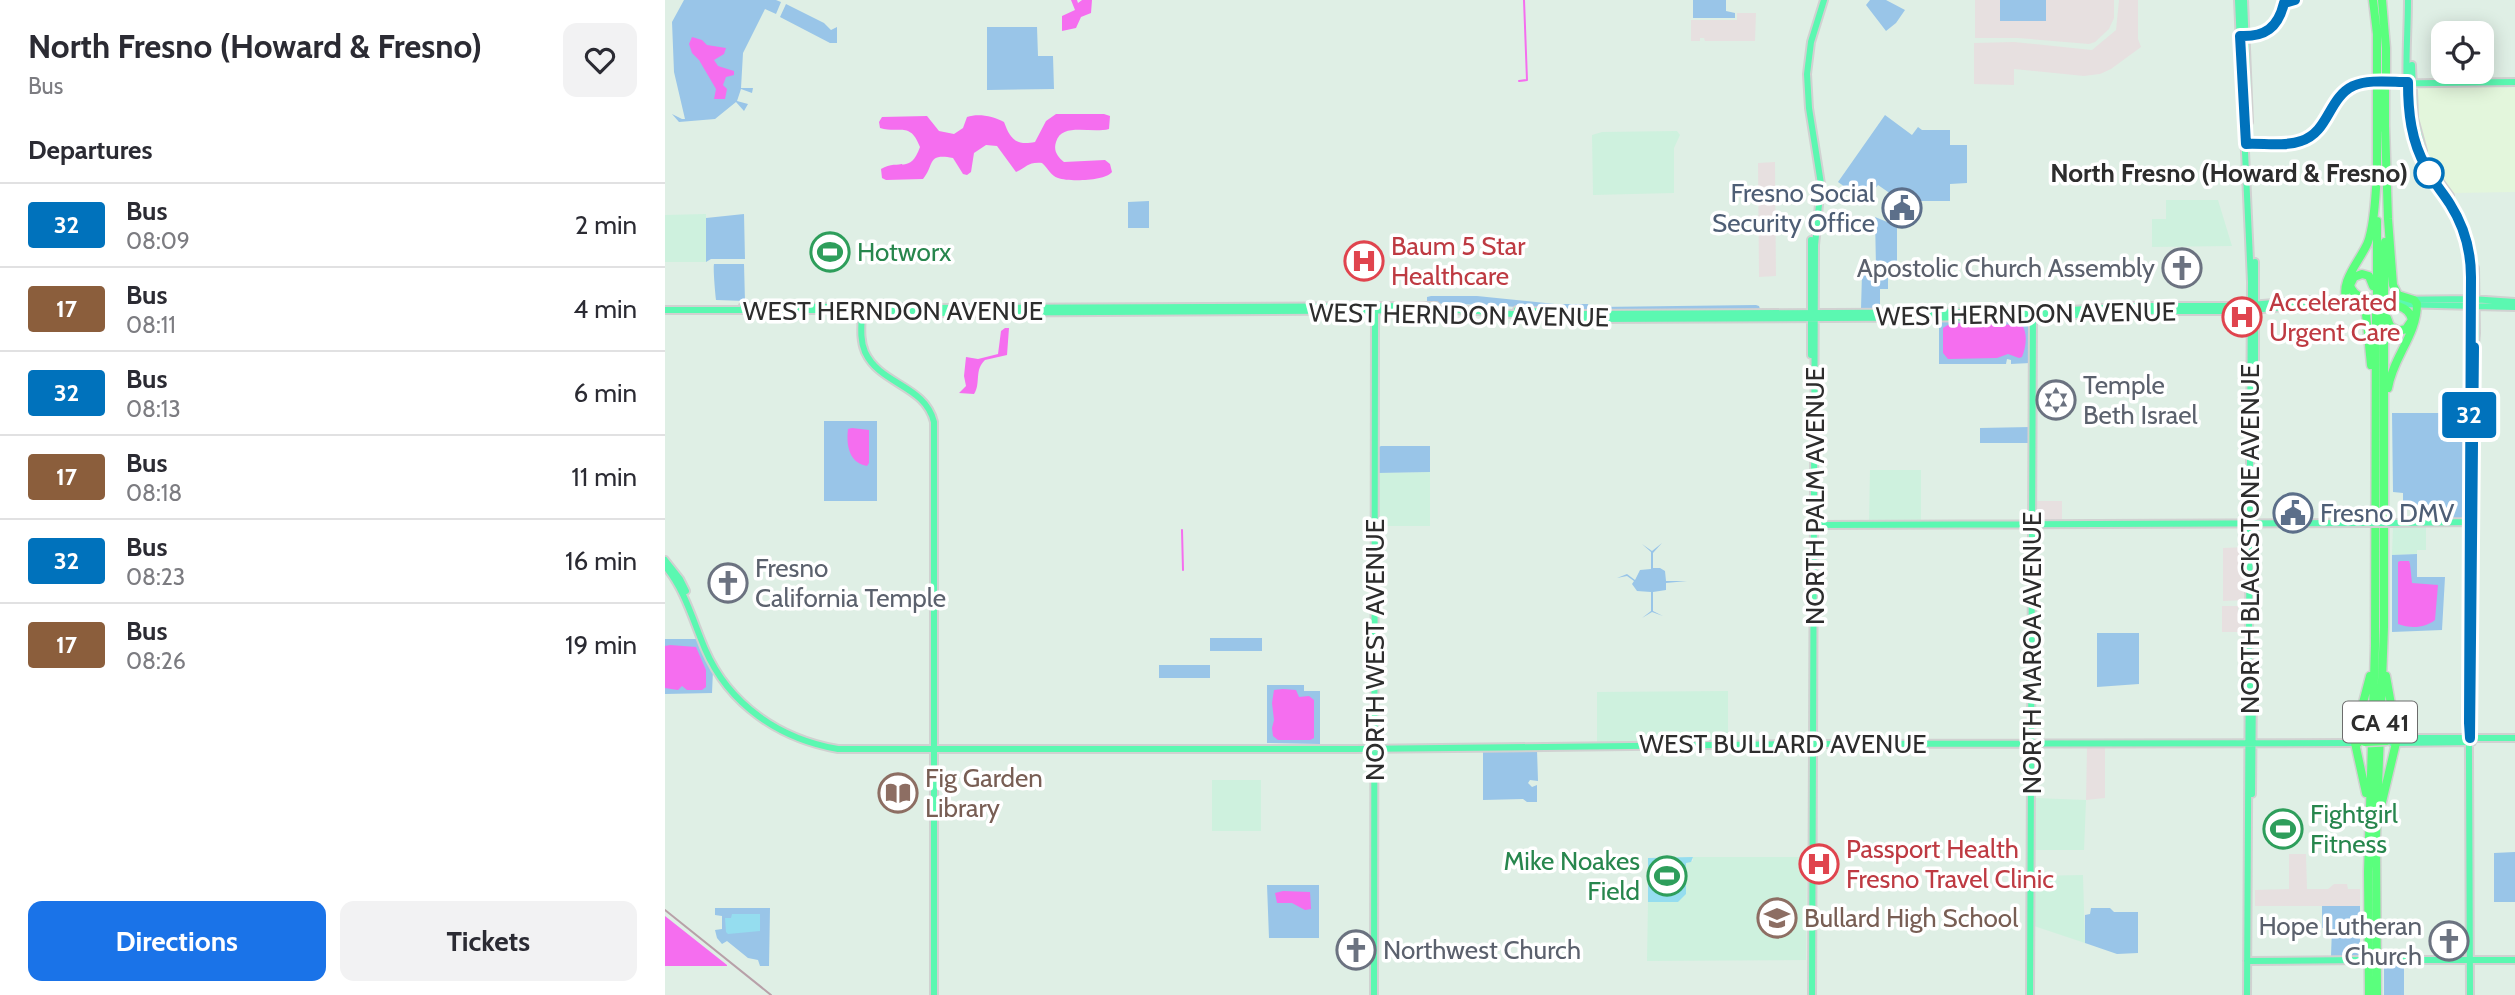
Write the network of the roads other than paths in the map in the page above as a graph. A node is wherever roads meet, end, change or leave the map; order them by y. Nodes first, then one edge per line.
1 (1822, 0) edge
2 (2373, 0) edge
3 (2382, 0) edge
4 (2242, 2) edge
5 (2410, 2) edge
6 (2410, 31) junction
7 (1809, 39) junction
8 (2381, 75) junction
9 (2410, 82) junction
10 (2515, 82) edge
11 (2381, 90) junction
12 (2246, 91) junction
13 (2385, 126) junction
14 (1810, 136) junction
15 (2248, 144) junction
16 (1819, 159) junction
17 (2377, 176) junction
18 (2249, 223) junction
19 (2254, 232) junction
20 (2470, 250) junction
21 (1813, 264) junction
22 (2253, 264) junction
23 (2348, 302) junction
24 (2380, 302) junction
25 (2415, 302) junction
26 (2473, 302) junction
27 (2515, 304) edge
28 (2254, 307) junction
29 (665, 308) edge
30 (860, 308) junction
31 (1373, 308) junction
32 (2033, 314) junction
33 (1813, 315) junction
34 (1373, 351) junction
35 (2253, 357) junction
36 (871, 367) junction
37 (1811, 369) junction
38 (887, 374) junction
39 (1815, 396) junction
40 (2380, 416) junction
41 (1811, 453) junction
42 (2252, 469) junction
43 (1814, 480) junction
44 (2470, 522) junction
45 (2252, 523) junction
46 (2032, 524) junction
47 (1813, 525) junction
48 (2469, 557) junction
49 (665, 560) edge
50 (665, 566) edge
51 (674, 571) junction
52 (2472, 578) junction
53 (696, 622) junction
54 (2384, 628) junction
55 (2251, 633) junction
56 (2375, 646) junction
57 (931, 660) junction
58 (935, 679) junction
59 (2469, 679) junction
60 (2472, 698) junction
61 (1811, 701) junction
62 (931, 702) junction
63 (1815, 719) junction
64 (935, 720) junction
65 (2223, 740) junction
66 (2391, 740) junction
67 (2470, 740) junction
68 (2514, 741) edge
69 (2250, 742) junction
70 (2360, 742) junction
71 (2031, 743) junction
72 (2196, 743) junction
73 (1813, 744) junction
74 (2205, 744) junction
75 (825, 745) junction
76 (846, 746) junction
77 (897, 748) junction
78 (932, 748) junction
79 (1373, 748) junction
80 (838, 749) junction
81 (931, 787) junction
82 (2250, 792) junction
83 (935, 796) junction
84 (1371, 796) junction
85 (931, 809) junction
86 (935, 821) junction
87 (1375, 828) junction
88 (2368, 831) junction
89 (2376, 839) junction
90 (2470, 960) junction
91 (2515, 960) edge
92 (2249, 961) junction
93 (933, 968) junction
94 (934, 995) edge
95 (1373, 995) edge
96 (1811, 995) edge
97 (2030, 995) edge
98 (2249, 995) edge
99 (2369, 995) edge
100 (2377, 995) edge
101 (2470, 995) edge

1 - 7 main road, NORTH PALM AVENUE
2 - 8 highway, CA 41
3 - 8 highway, CA 41
4 - 12 main road, NORTH BLACKSTONE AVENUE
4 - 12 main road, NORTH BLACKSTONE AVENUE
5 - 6 main road
6 - 9 main road
6 - 9 main road
7 - 14 main road, NORTH PALM AVENUE
7 - 16 main road, NORTH PALM AVENUE
8 - 11 highway, CA 41, bridge
9 - 10 main road
9 - 15 main road
9 - 20 main road
9 - 20 main road
11 - 13 highway, CA 41
11 - 17 highway, CA 41
12 - 15 main road, NORTH BLACKSTONE AVENUE
12 - 15 main road, NORTH BLACKSTONE AVENUE
13 - 24 highway, CA 41
13 - 25 highway
14 - 16 main road
14 - 21 main road, NORTH PALM AVENUE
15 - 18 main road, NORTH BLACKSTONE AVENUE
15 - 19 main road, NORTH BLACKSTONE AVENUE
16 - 21 main road, NORTH PALM AVENUE
17 - 23 highway
17 - 24 highway, CA 41
18 - 19 main road
18 - 22 main road, NORTH BLACKSTONE AVENUE
19 - 22 main road, NORTH BLACKSTONE AVENUE
20 - 26 main road
20 - 26 main road
21 - 33 main road, NORTH PALM AVENUE
21 - 33 main road, NORTH PALM AVENUE
22 - 28 main road, NORTH BLACKSTONE AVENUE
22 - 28 main road, NORTH BLACKSTONE AVENUE
23 - 24 main road
23 - 24 main road
23 - 28 main road, WEST HERNDON AVENUE
23 - 40 highway
24 - 25 main road
24 - 25 main road
24 - 40 highway, CA 41
24 - 40 highway, CA 41
25 - 26 main road
25 - 40 highway
26 - 27 main road
26 - 44 main road
28 - 32 main road, WEST HERNDON AVENUE
28 - 35 main road, NORTH BLACKSTONE AVENUE
28 - 35 main road, NORTH BLACKSTONE AVENUE
29 - 30 main road, WEST HERNDON AVENUE
30 - 31 main road, WEST HERNDON AVENUE
30 - 36 main road
30 - 38 main road
31 - 33 main road, WEST HERNDON AVENUE
31 - 34 main road, NORTH WEST AVENUE
31 - 34 main road, NORTH WEST AVENUE
32 - 33 main road, WEST HERNDON AVENUE
32 - 46 main road, NORTH MAROA AVENUE
33 - 37 main road, NORTH PALM AVENUE
33 - 39 main road, NORTH PALM AVENUE
34 - 79 main road, NORTH WEST AVENUE
34 - 79 main road, NORTH WEST AVENUE
35 - 42 main road, NORTH BLACKSTONE AVENUE
35 - 42 main road, NORTH BLACKSTONE AVENUE
36 - 38 main road
36 - 57 main road
37 - 39 main road
37 - 41 main road, NORTH PALM AVENUE
38 - 58 main road
39 - 43 main road, NORTH PALM AVENUE
40 - 54 highway, CA 41
40 - 56 highway, CA 41
41 - 43 main road
41 - 47 main road, NORTH PALM AVENUE
42 - 45 main road, NORTH BLACKSTONE AVENUE
42 - 45 main road, NORTH BLACKSTONE AVENUE
43 - 47 main road, NORTH PALM AVENUE
44 - 45 main road, bridge
44 - 48 main road
44 - 52 main road
45 - 46 main road
45 - 55 main road, NORTH BLACKSTONE AVENUE
45 - 55 main road, NORTH BLACKSTONE AVENUE
46 - 47 main road
46 - 71 main road, NORTH MAROA AVENUE
47 - 61 main road, NORTH PALM AVENUE
47 - 63 main road, NORTH PALM AVENUE
48 - 52 main road
48 - 59 main road
49 - 51 main road
50 - 51 main road
50 - 53 main road
51 - 53 main road
52 - 60 main road
53 - 75 main road
54 - 66 highway
54 - 89 highway, CA 41
55 - 69 main road, NORTH BLACKSTONE AVENUE
55 - 69 main road, NORTH BLACKSTONE AVENUE
56 - 70 highway
56 - 88 highway, CA 41
57 - 58 main road
57 - 62 main road
58 - 64 main road
59 - 60 main road
59 - 67 main road
60 - 67 main road
61 - 63 main road
61 - 73 main road, NORTH PALM AVENUE
62 - 64 main road
62 - 78 main road
63 - 73 main road, NORTH PALM AVENUE
64 - 78 main road
65 - 69 main road, WEST BULLARD AVENUE
65 - 72 main road, WEST BULLARD AVENUE
65 - 74 main road
66 - 67 main road
66 - 70 highway, bridge
66 - 89 highway
67 - 68 main road
67 - 90 main road
69 - 70 main road
69 - 74 main road, WEST BULLARD AVENUE
69 - 82 main road, NORTH BLACKSTONE AVENUE
69 - 82 main road, NORTH BLACKSTONE AVENUE
70 - 88 highway
71 - 72 main road, WEST BULLARD AVENUE
71 - 73 main road, WEST BULLARD AVENUE
71 - 97 main road, NORTH MAROA AVENUE
72 - 74 main road, WEST BULLARD AVENUE
73 - 79 main road, WEST BULLARD AVENUE
73 - 96 main road, NORTH PALM AVENUE
75 - 76 main road, WEST BULLARD AVENUE
75 - 80 main road, WEST BULLARD AVENUE
76 - 77 main road, WEST BULLARD AVENUE
76 - 80 main road
77 - 78 main road, WEST BULLARD AVENUE
77 - 80 main road, WEST BULLARD AVENUE
78 - 79 main road, WEST BULLARD AVENUE
78 - 81 main road
78 - 83 main road
79 - 84 main road, NORTH WEST AVENUE
79 - 87 main road, NORTH WEST AVENUE
81 - 83 main road
81 - 85 main road
82 - 92 main road, NORTH BLACKSTONE AVENUE
82 - 92 main road, NORTH BLACKSTONE AVENUE
83 - 86 main road
84 - 87 main road
84 - 95 main road, NORTH WEST AVENUE
85 - 86 main road
85 - 93 main road
86 - 93 main road
87 - 95 main road, NORTH WEST AVENUE
88 - 99 highway, CA 41
89 - 100 highway, CA 41
90 - 91 main road
90 - 92 main road, bridge
90 - 101 main road
92 - 98 main road, NORTH BLACKSTONE AVENUE
93 - 94 main road

